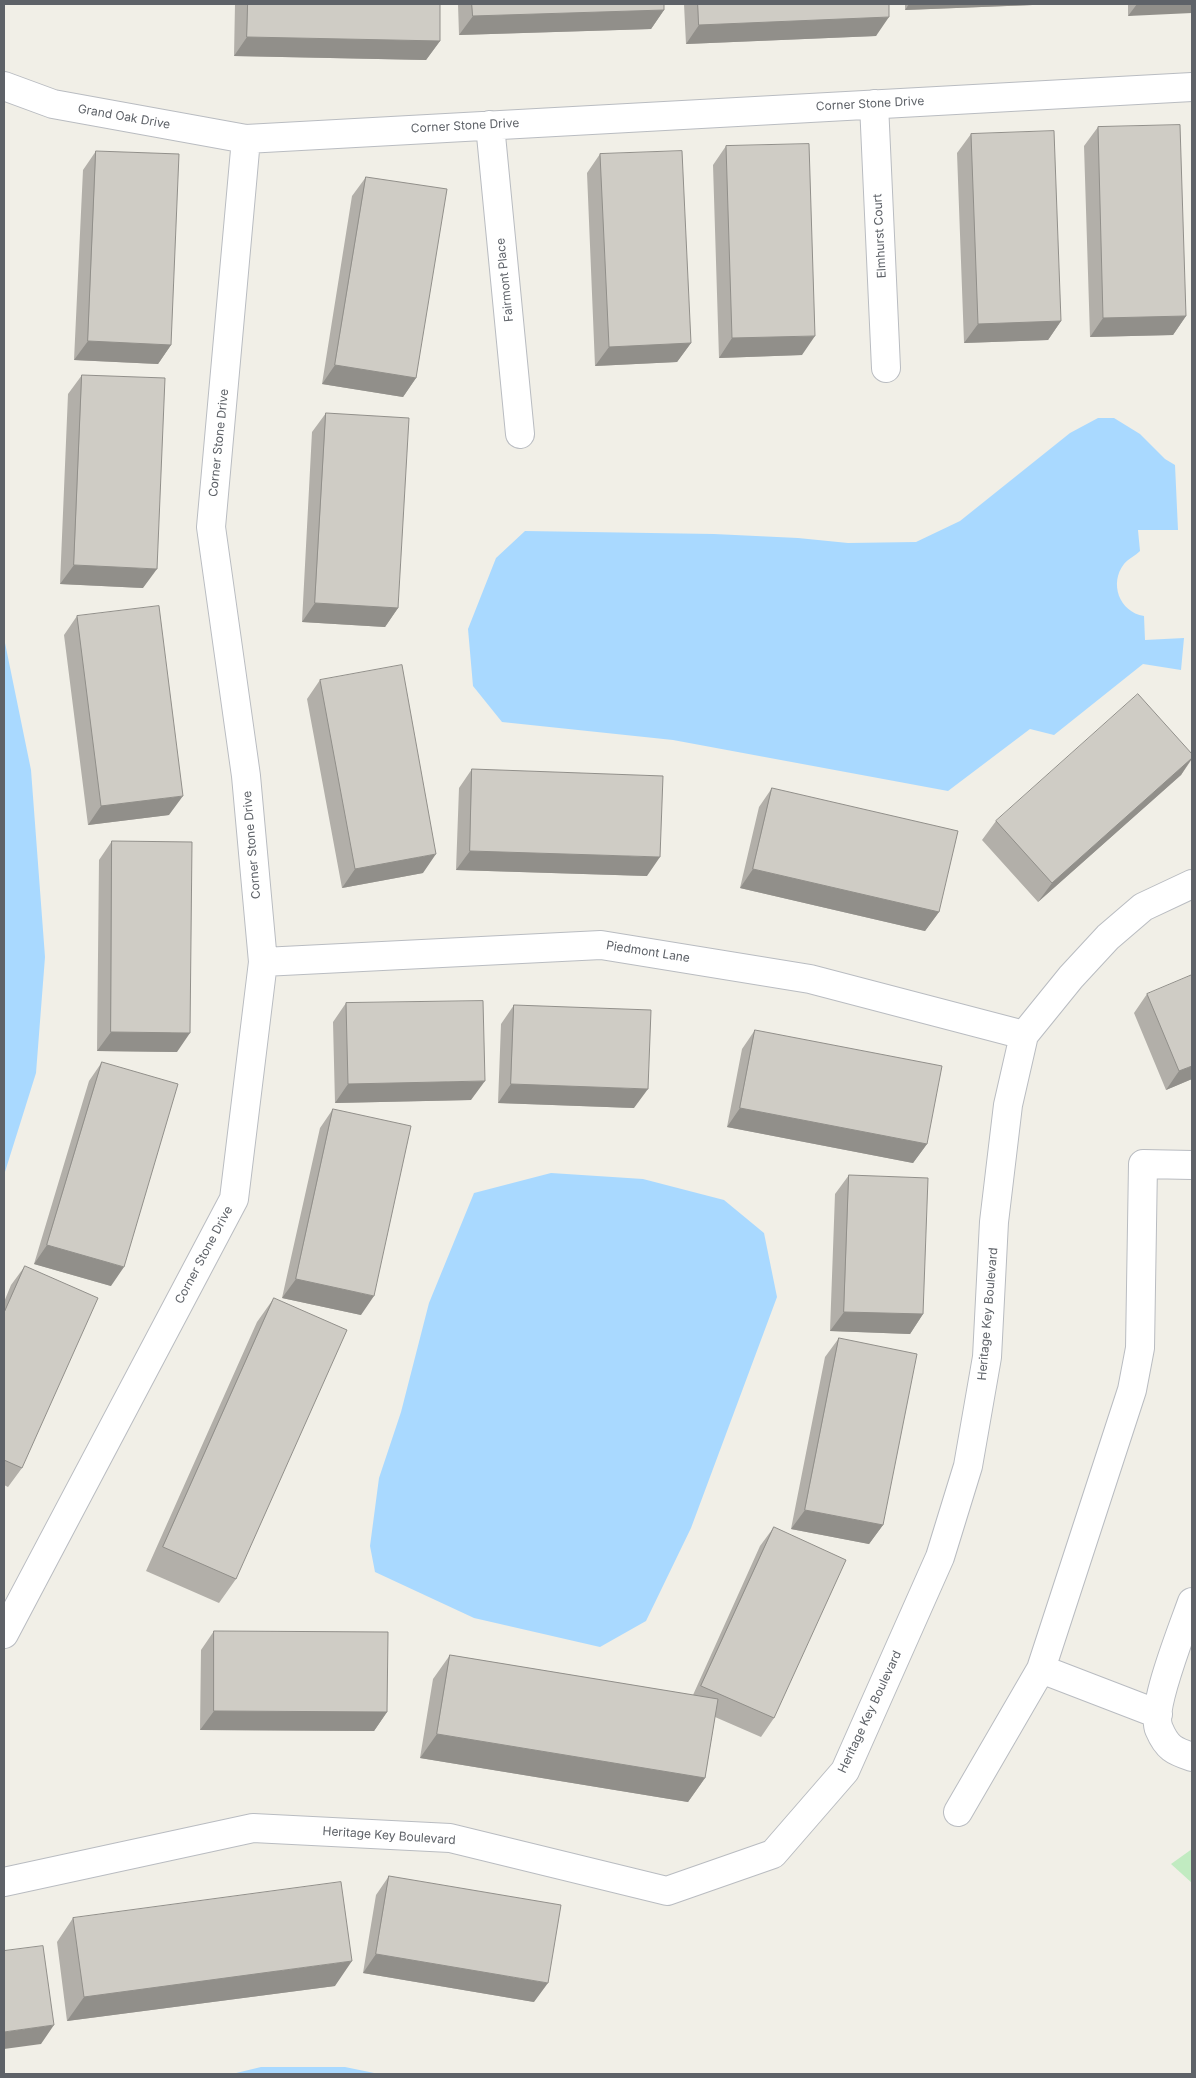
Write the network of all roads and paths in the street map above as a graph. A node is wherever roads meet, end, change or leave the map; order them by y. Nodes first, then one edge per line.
1 (4, 86) edge
2 (1192, 87) edge
3 (874, 104) junction
4 (490, 125) junction
5 (246, 139) junction
6 (886, 368) dead end
7 (520, 434) dead end
8 (1192, 884) edge
9 (263, 962) junction
10 (1024, 1035) junction
11 (1192, 1166) edge
12 (1192, 1602) edge
13 (4, 1634) edge
14 (1041, 1669) junction
15 (1158, 1714) junction
16 (1192, 1757) edge
17 (958, 1812) dead end
18 (4, 1882) edge

1 - 5 street, Grand Oak Drive
2 - 3 street, Corner Stone Drive
3 - 4 street, Corner Stone Drive
3 - 6 street, Elmhurst Court
4 - 5 street, Corner Stone Drive
4 - 7 street, Fairmont Place
5 - 9 street, Corner Stone Drive
8 - 10 street, Heritage Key Boulevard
9 - 10 street, Piedmont Lane
9 - 13 street, Corner Stone Drive
10 - 18 street, Heritage Key Boulevard
11 - 14 street
12 - 15 street
14 - 15 street
14 - 17 street
15 - 16 street

